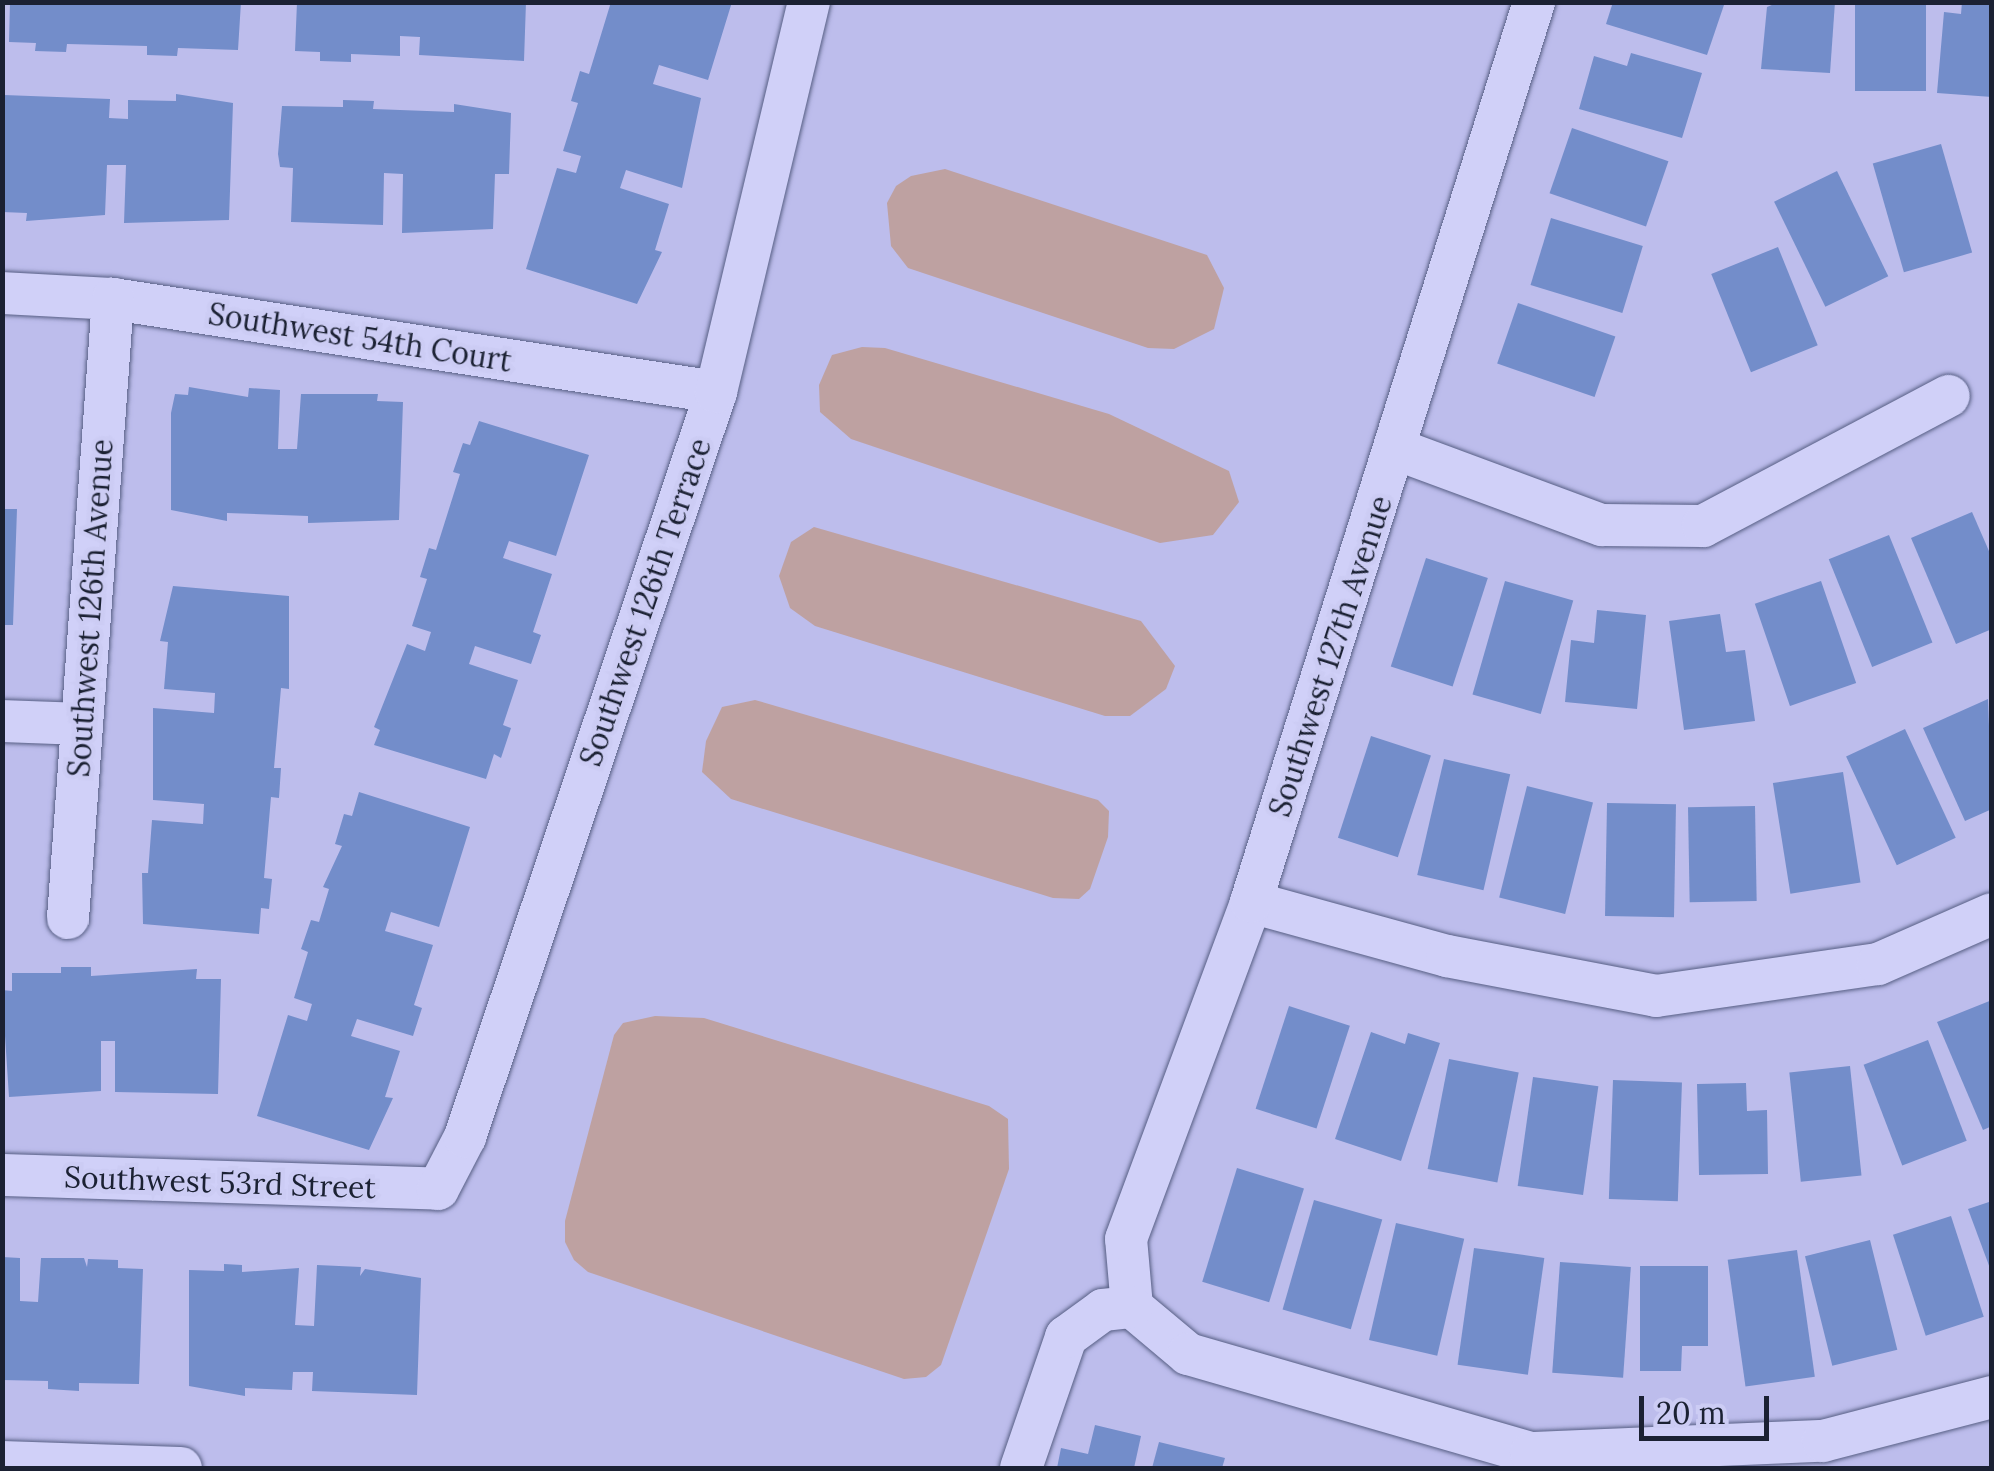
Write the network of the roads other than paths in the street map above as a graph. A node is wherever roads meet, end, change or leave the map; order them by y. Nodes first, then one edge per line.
1 (808, 2) edge
2 (1534, 2) edge
3 (2, 293) edge
4 (113, 299) junction
5 (716, 392) junction
6 (1949, 396) dead end
7 (1396, 448) junction
8 (2, 721) edge
9 (82, 724) junction
10 (1251, 902) junction
11 (1992, 914) edge
12 (68, 918) dead end
13 (2, 1174) edge
14 (438, 1189) joint
15 (1132, 1306) junction
16 (1992, 1397) edge
17 (2, 1462) edge
18 (181, 1468) edge
19 (1021, 1468) edge

1 - 5 street, Southwest 126th Terrace
2 - 7 street, Southwest 127th Avenue
3 - 4 street, Southwest 54th Court
4 - 5 street, Southwest 54th Court
4 - 9 street, Southwest 126th Avenue
5 - 14 street, Southwest 126th Terrace
6 - 7 street
7 - 10 street, Southwest 127th Avenue
8 - 9 street
9 - 12 street, Southwest 126th Avenue
10 - 11 street
10 - 15 street, Southwest 127th Avenue
13 - 14 street, Southwest 53rd Street
15 - 16 street
15 - 19 street
17 - 18 street

